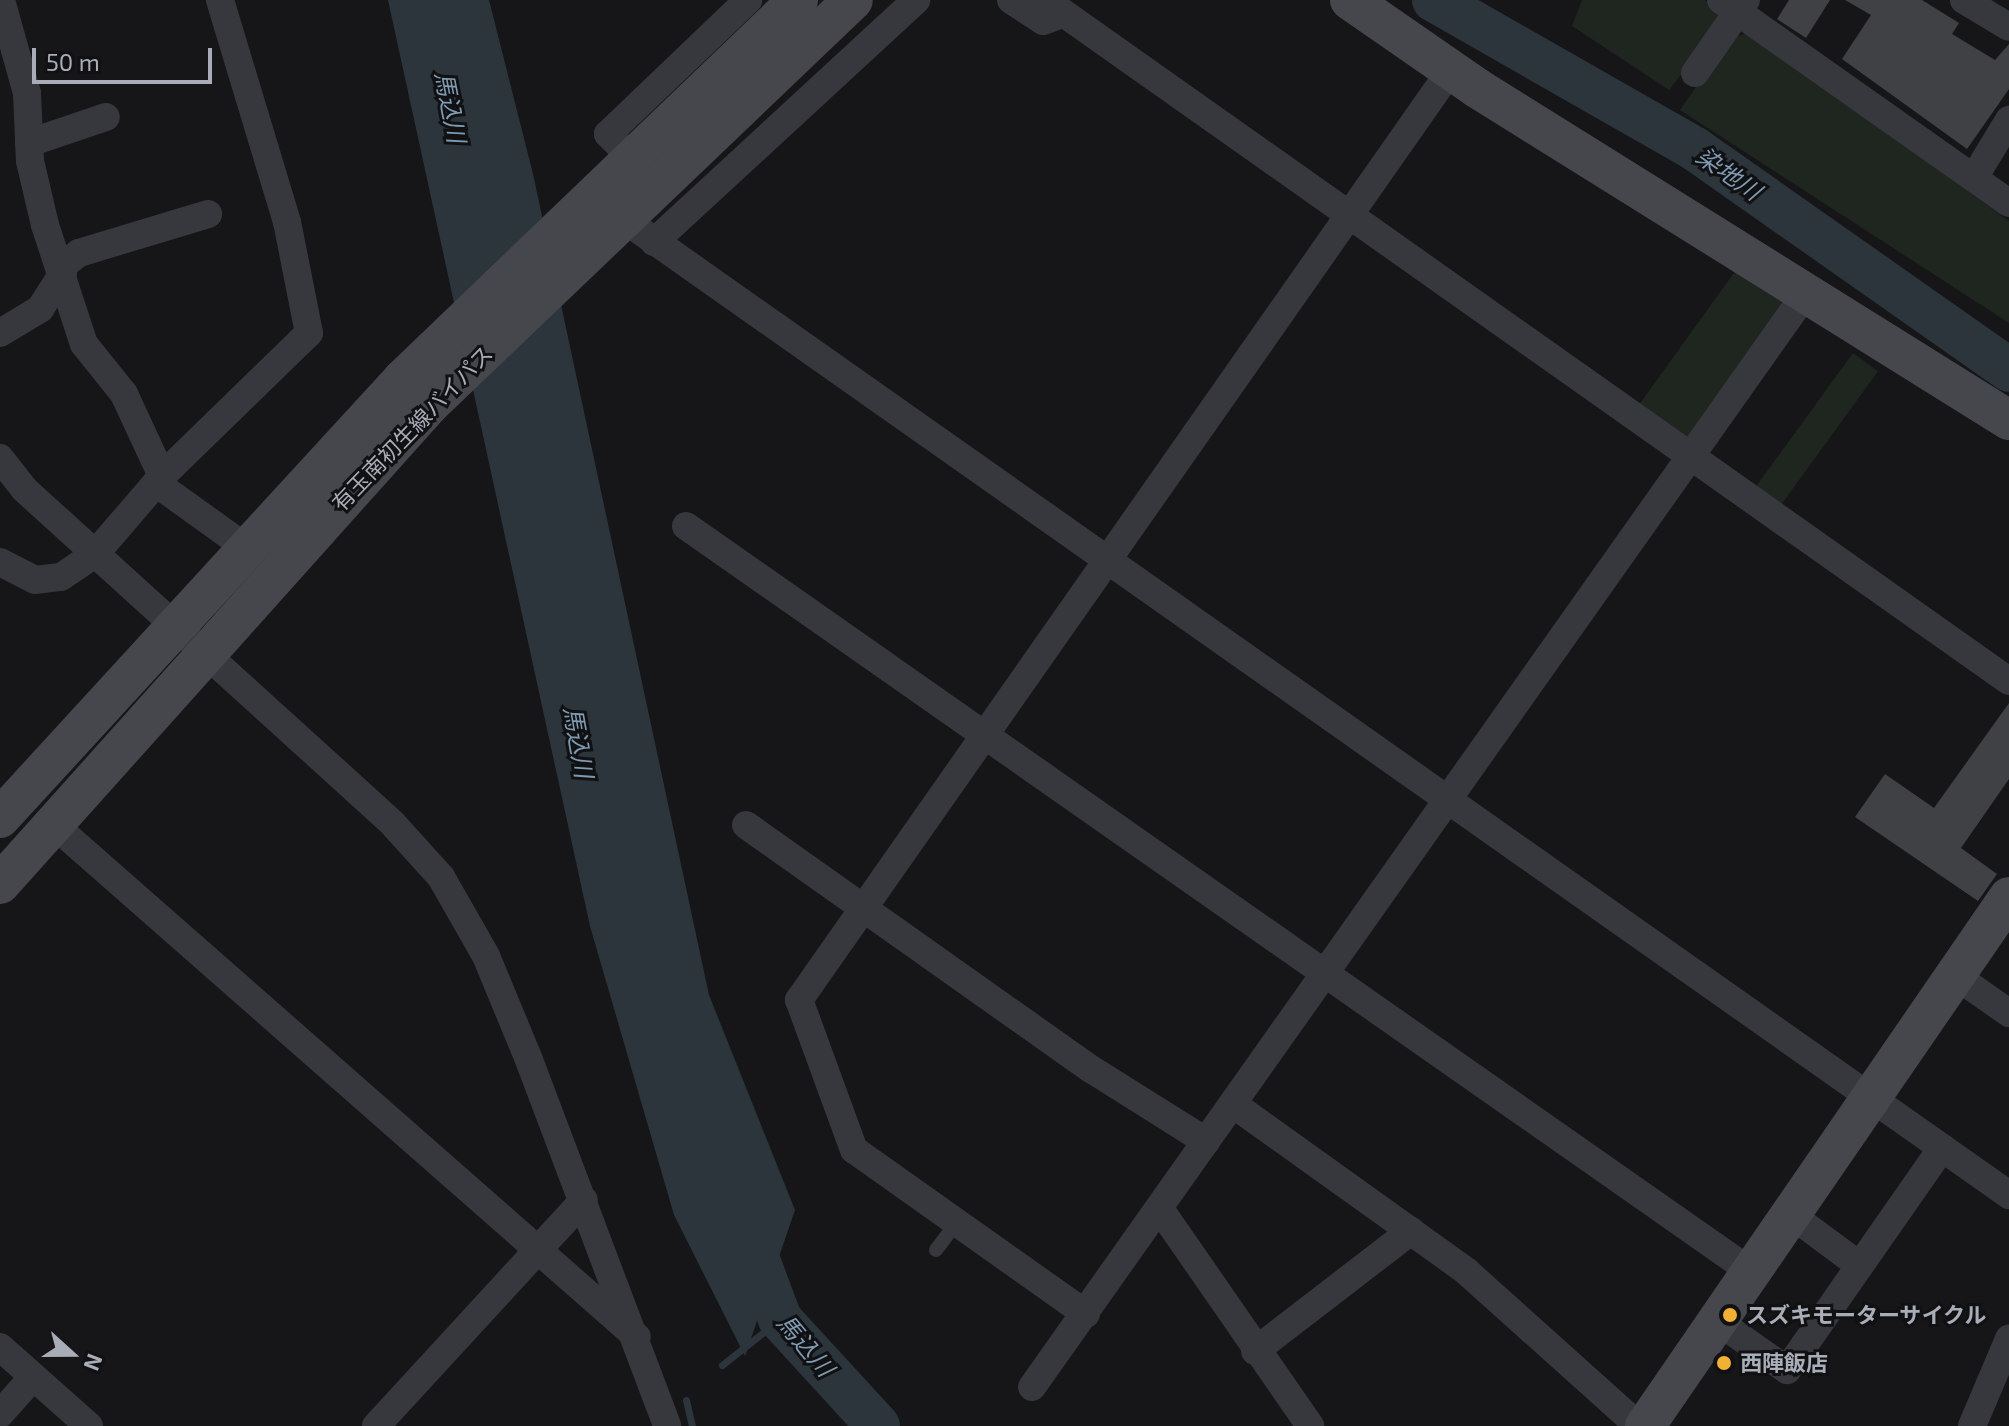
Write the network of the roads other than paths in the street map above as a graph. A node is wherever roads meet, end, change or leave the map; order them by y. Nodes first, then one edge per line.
1 (1, 0) edge
2 (220, 0) edge
3 (748, 0) edge
4 (798, 0) edge
5 (853, 0) edge
6 (916, 0) edge
7 (1011, 0) edge
8 (1350, 0) edge
9 (1964, 0) edge
10 (1735, 4) edge
11 (1054, 7) edge
12 (2009, 27) edge
13 (1451, 70) junction
14 (1695, 73) dead end
15 (106, 117) dead end
16 (2009, 120) edge
17 (29, 143) junction
18 (632, 158) junction
19 (1975, 176) junction
20 (2009, 203) edge
21 (1351, 213) junction
22 (208, 214) dead end
23 (603, 220) junction
24 (654, 242) junction
25 (62, 270) junction
26 (1806, 293) junction
27 (0, 333) edge
28 (420, 389) junction
29 (2009, 420) edge
30 (1692, 456) junction
31 (0, 458) edge
32 (159, 479) junction
33 (686, 526) dead end
34 (245, 547) junction
35 (95, 554) junction
36 (0, 562) edge
37 (1110, 563) junction
38 (172, 624) junction
39 (204, 652) junction
40 (2009, 681) edge
41 (983, 734) junction
42 (6, 798) edge
43 (1447, 800) junction
44 (53, 824) junction
45 (746, 825) dead end
46 (0, 884) edge
47 (2009, 897) edge
48 (865, 904) junction
49 (1324, 973) junction
50 (1956, 976) junction
51 (2009, 1013) edge
52 (1871, 1099) junction
53 (1233, 1104) junction
54 (1206, 1141) junction
55 (1942, 1148) junction
56 (2009, 1195) edge
57 (584, 1200) junction
58 (1160, 1209) junction
59 (1790, 1214) junction
60 (956, 1223) junction
61 (1411, 1231) junction
62 (535, 1249) junction
63 (936, 1250) dead end
64 (1859, 1265) junction
65 (1750, 1271) junction
66 (1086, 1314) junction
67 (1716, 1320) junction
68 (638, 1338) junction
69 (2009, 1339) edge
70 (0, 1347) edge
71 (1255, 1351) junction
72 (33, 1377) junction
73 (1032, 1387) dead end
74 (0, 1414) edge
75 (89, 1426) edge
76 (376, 1426) edge
77 (667, 1426) edge
78 (1310, 1426) edge
79 (1642, 1426) edge
80 (1972, 1426) edge

1 - 17 street
2 - 32 street
3 - 18 street
4 - 18 street, 有玉南初生線バイパス
5 - 23 street, 有玉南初生線バイパス
6 - 24 street
7 - 11 street
8 - 13 street
9 - 12 street
10 - 14 street
10 - 19 street
11 - 21 street
13 - 21 street
13 - 26 street
15 - 17 street
16 - 19 street
17 - 25 street
18 - 23 street, 有玉南初生線バイパス
19 - 20 street
21 - 30 street
21 - 37 street
22 - 25 street
23 - 24 street
23 - 28 street, 有玉南初生線バイパス
24 - 37 street
25 - 27 street
25 - 32 street
26 - 29 street
26 - 30 street
28 - 34 street, 有玉南初生線バイパス
28 - 39 street, 有玉南初生線バイパス
30 - 40 street
30 - 43 street
31 - 35 street
32 - 34 street
32 - 35 street
33 - 41 street
34 - 38 street, 有玉南初生線バイパス
35 - 36 street
35 - 38 street
37 - 41 street
37 - 43 street
38 - 39 street
38 - 42 street, 有玉南初生線バイパス
39 - 44 street, 有玉南初生線バイパス
39 - 57 street
41 - 48 street
41 - 49 street
43 - 49 street
43 - 52 street
44 - 46 street, 有玉南初生線バイパス
44 - 62 street
45 - 48 street
47 - 50 street
48 - 54 street
48 - 60 street
49 - 53 street
49 - 65 street
50 - 51 street
50 - 52 street
52 - 55 street
52 - 59 street
53 - 54 street
53 - 61 street
54 - 58 street
55 - 56 street
55 - 64 street
57 - 62 street
57 - 68 street
58 - 66 street
58 - 71 street
59 - 64 street
59 - 65 street
60 - 63 lane
60 - 66 street
61 - 71 street
61 - 79 street
62 - 68 street
62 - 76 street
64 - 67 street
65 - 67 street
66 - 73 street
67 - 79 street
68 - 77 street
69 - 80 street
70 - 72 street
71 - 78 street
72 - 74 street
72 - 75 street

